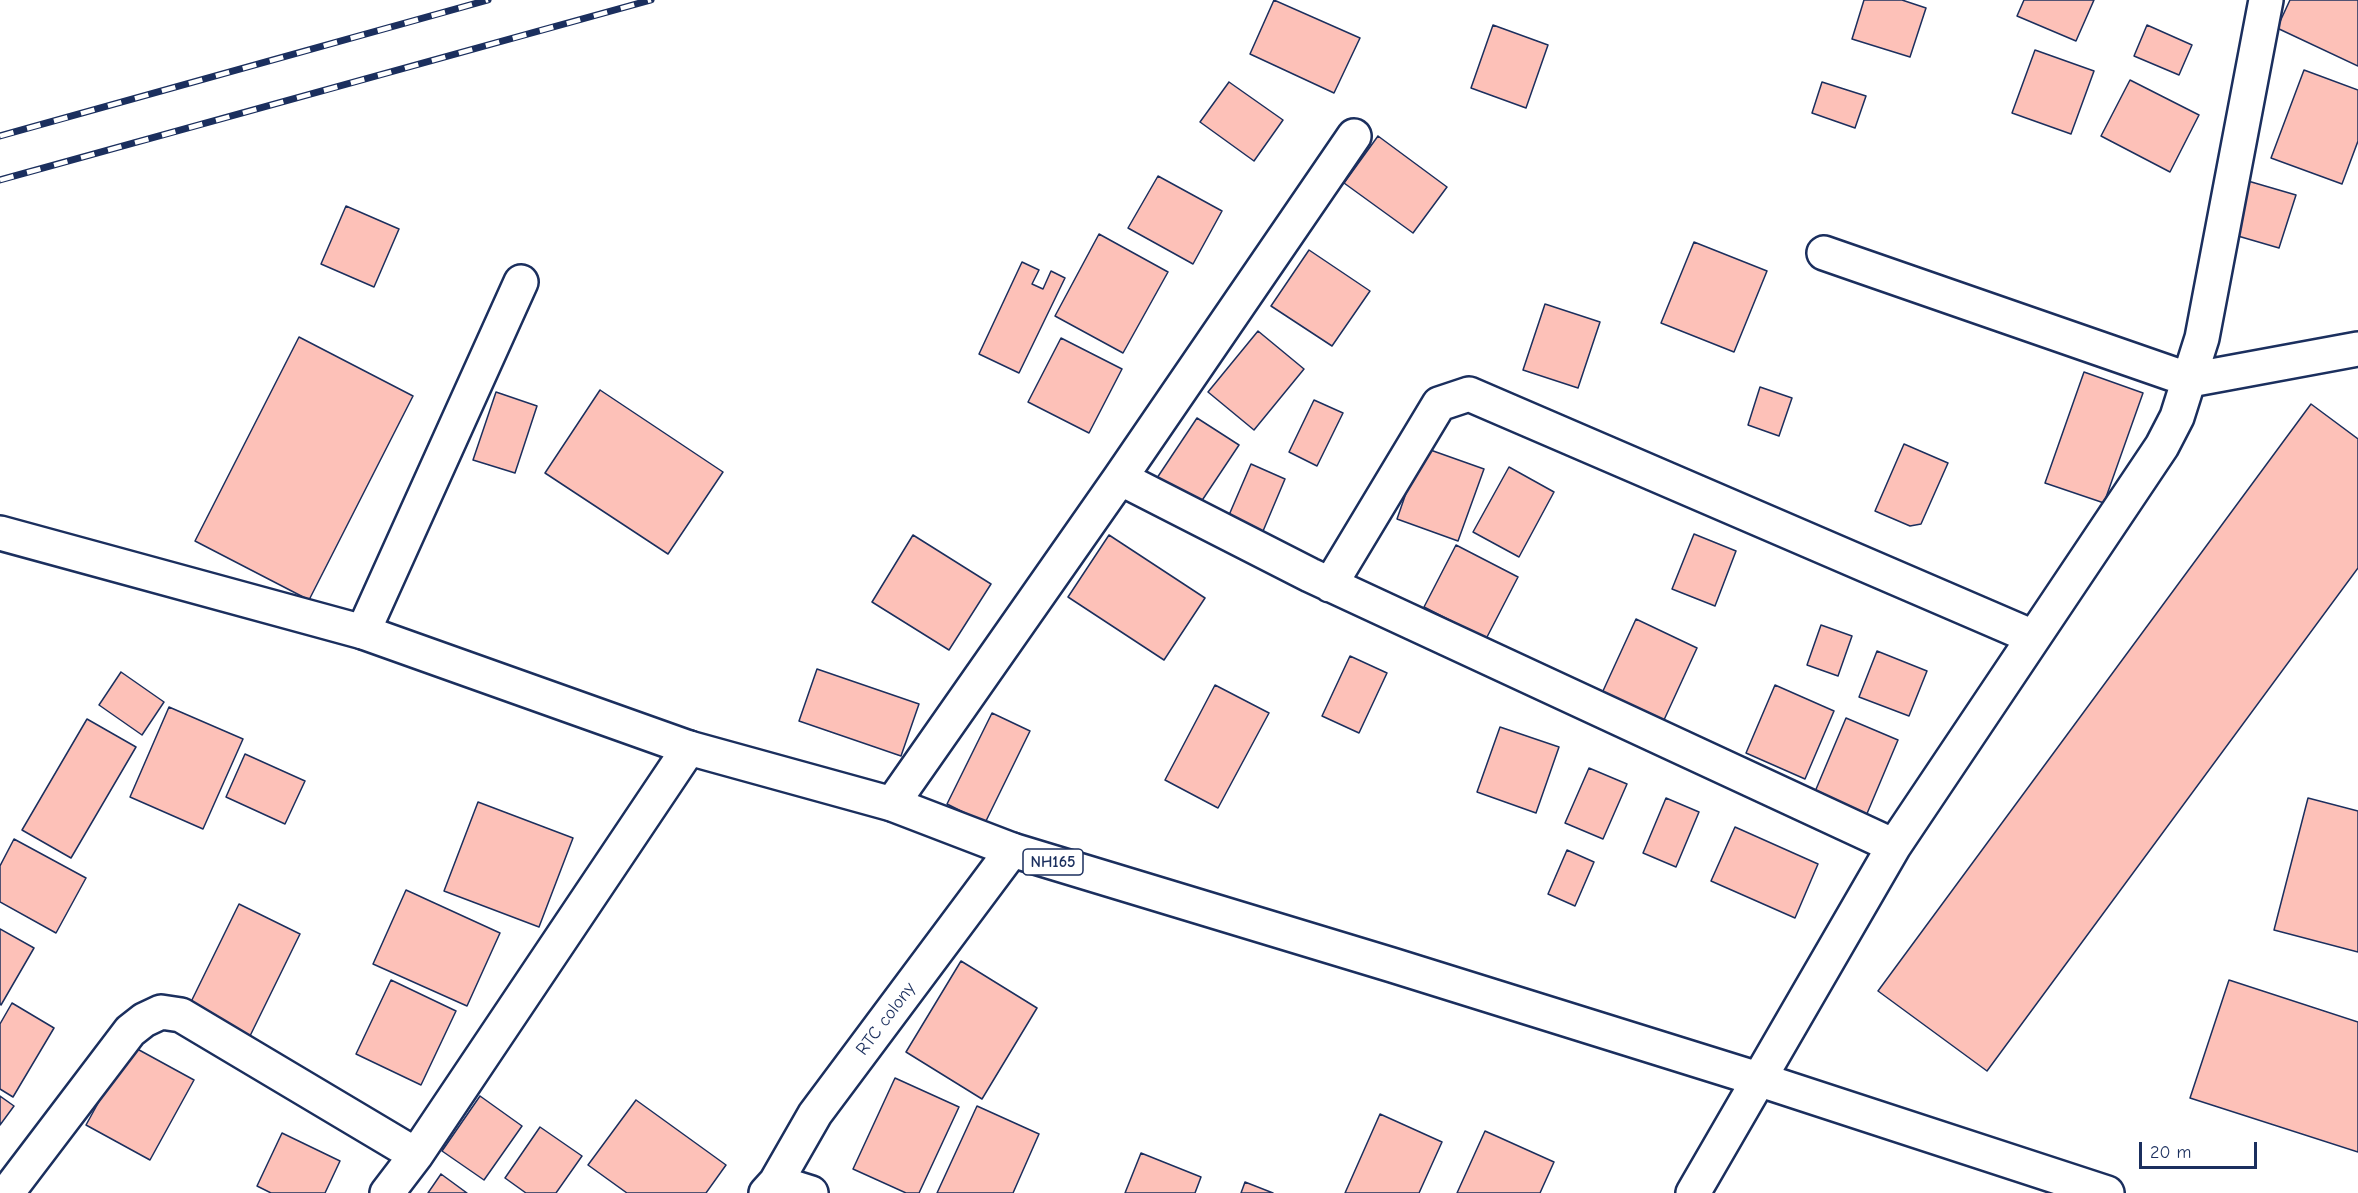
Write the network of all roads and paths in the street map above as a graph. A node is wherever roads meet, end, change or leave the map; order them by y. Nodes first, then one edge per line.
1 (2266, 0) edge
2 (1354, 135) dead end
3 (1824, 253) dead end
4 (521, 282) dead end
5 (2358, 349) edge
6 (2190, 380) junction
7 (1120, 478) junction
8 (0, 533) edge
9 (1330, 585) junction
10 (363, 632) junction
11 (2033, 637) junction
12 (689, 748) junction
13 (892, 804) junction
14 (1894, 846) junction
15 (1012, 850) junction
16 (1761, 1080) junction
17 (416, 1155) junction
18 (771, 1187) edge
19 (7, 1193) edge
20 (387, 1193) edge
21 (811, 1193) edge
22 (1693, 1193) edge
23 (2107, 1193) edge

1 - 6 main road
2 - 7 main road
3 - 6 main road
4 - 10 main road
5 - 6 main road
6 - 11 main road
7 - 9 main road
7 - 13 main road
8 - 10 main road, NH165
9 - 11 main road
9 - 14 main road
10 - 12 main road, NH165
11 - 14 main road
12 - 13 main road, NH165
12 - 17 main road
13 - 15 main road, NH165
14 - 16 main road
15 - 16 main road, NH165
15 - 18 main road, RTC colony
16 - 22 main road
16 - 23 main road, NH165
17 - 19 main road
17 - 20 main road
18 - 21 main road

